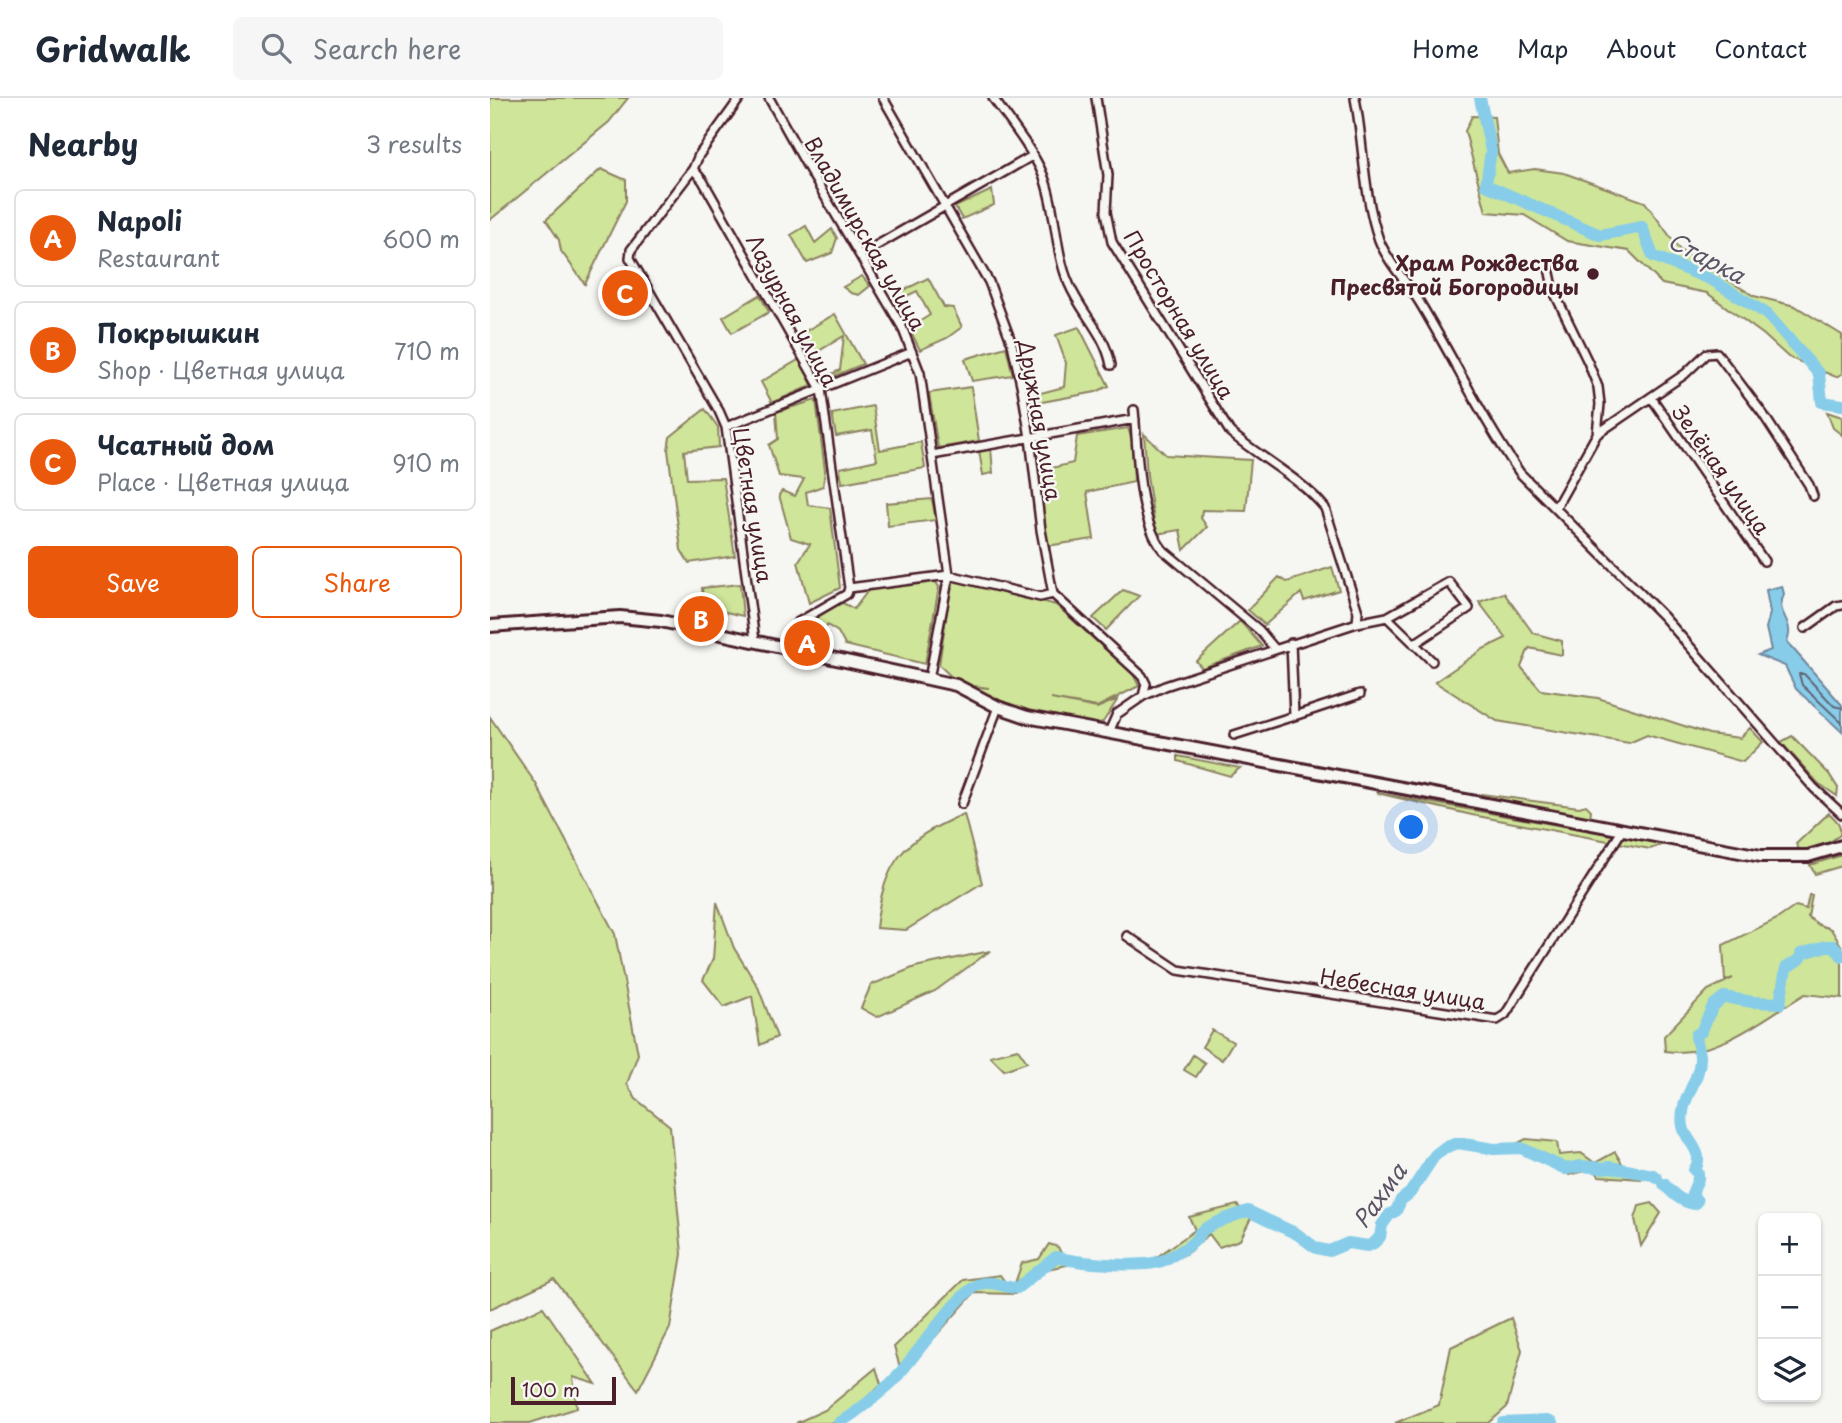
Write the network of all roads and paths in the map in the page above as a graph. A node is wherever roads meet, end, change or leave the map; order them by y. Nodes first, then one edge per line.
1 (740, 98) edge
2 (769, 98) edge
3 (883, 98) edge
4 (993, 98) edge
5 (1096, 98) edge
6 (1355, 98) edge
7 (1032, 156) junction
8 (693, 169) junction
9 (946, 207) junction
10 (860, 255) junction
11 (1546, 263) dead end
12 (912, 352) junction
13 (1111, 365) dead end
14 (821, 389) junction
15 (1651, 397) junction
16 (726, 426) junction
17 (1597, 435) junction
18 (1030, 438) junction
19 (932, 455) junction
20 (1813, 496) dead end
21 (1556, 507) junction
22 (1764, 561) dead end
23 (949, 575) junction
24 (849, 588) junction
25 (1053, 594) junction
26 (1842, 606) edge
27 (1387, 617) junction
28 (1357, 623) junction
29 (490, 626) edge
30 (1805, 628) dead end
31 (755, 641) junction
32 (1291, 643) junction
33 (1414, 644) junction
34 (788, 647) junction
35 (1275, 649) junction
36 (1432, 661) dead end
37 (929, 679) junction
38 (1360, 694) dead end
39 (1143, 696) junction
40 (998, 707) junction
41 (1294, 716) junction
42 (1109, 732) junction
43 (1234, 735) dead end
44 (962, 804) dead end
45 (1842, 814) edge
46 (1623, 830) junction
47 (1842, 846) edge
48 (1127, 936) dead end

1 - 8 street
2 - 10 street, Владимирская улица
3 - 9 street, Дружная улица
4 - 7 street
5 - 28 street, Просторная улица
6 - 21 street
7 - 9 street
7 - 13 street
8 - 14 street, Лазурная улица
8 - 16 street, Цветная улица
9 - 10 street
9 - 18 street, Дружная улица
10 - 12 street, Владимирская улица
11 - 17 street
12 - 14 street
12 - 19 street, Владимирская улица
14 - 16 street
14 - 24 street, Лазурная улица
15 - 17 street
15 - 20 street
15 - 22 street, Зелёная улица
16 - 31 street, Цветная улица
17 - 21 street
18 - 19 street
18 - 25 street, Дружная улица
18 - 35 street
19 - 23 street, Владимирская улица
21 - 45 street
23 - 24 street
23 - 25 street
23 - 37 street, Владимирская улица
24 - 34 street
25 - 39 street
26 - 30 street
27 - 28 street
27 - 33 street
27 - 33 street
28 - 32 street
29 - 31 street
31 - 34 street
32 - 35 street
32 - 41 street
33 - 36 street
34 - 37 street
35 - 39 street
37 - 40 street
38 - 41 street
39 - 42 street
40 - 42 street
40 - 44 street
41 - 43 street
42 - 46 street
46 - 47 street
46 - 48 street, Небесная улица

